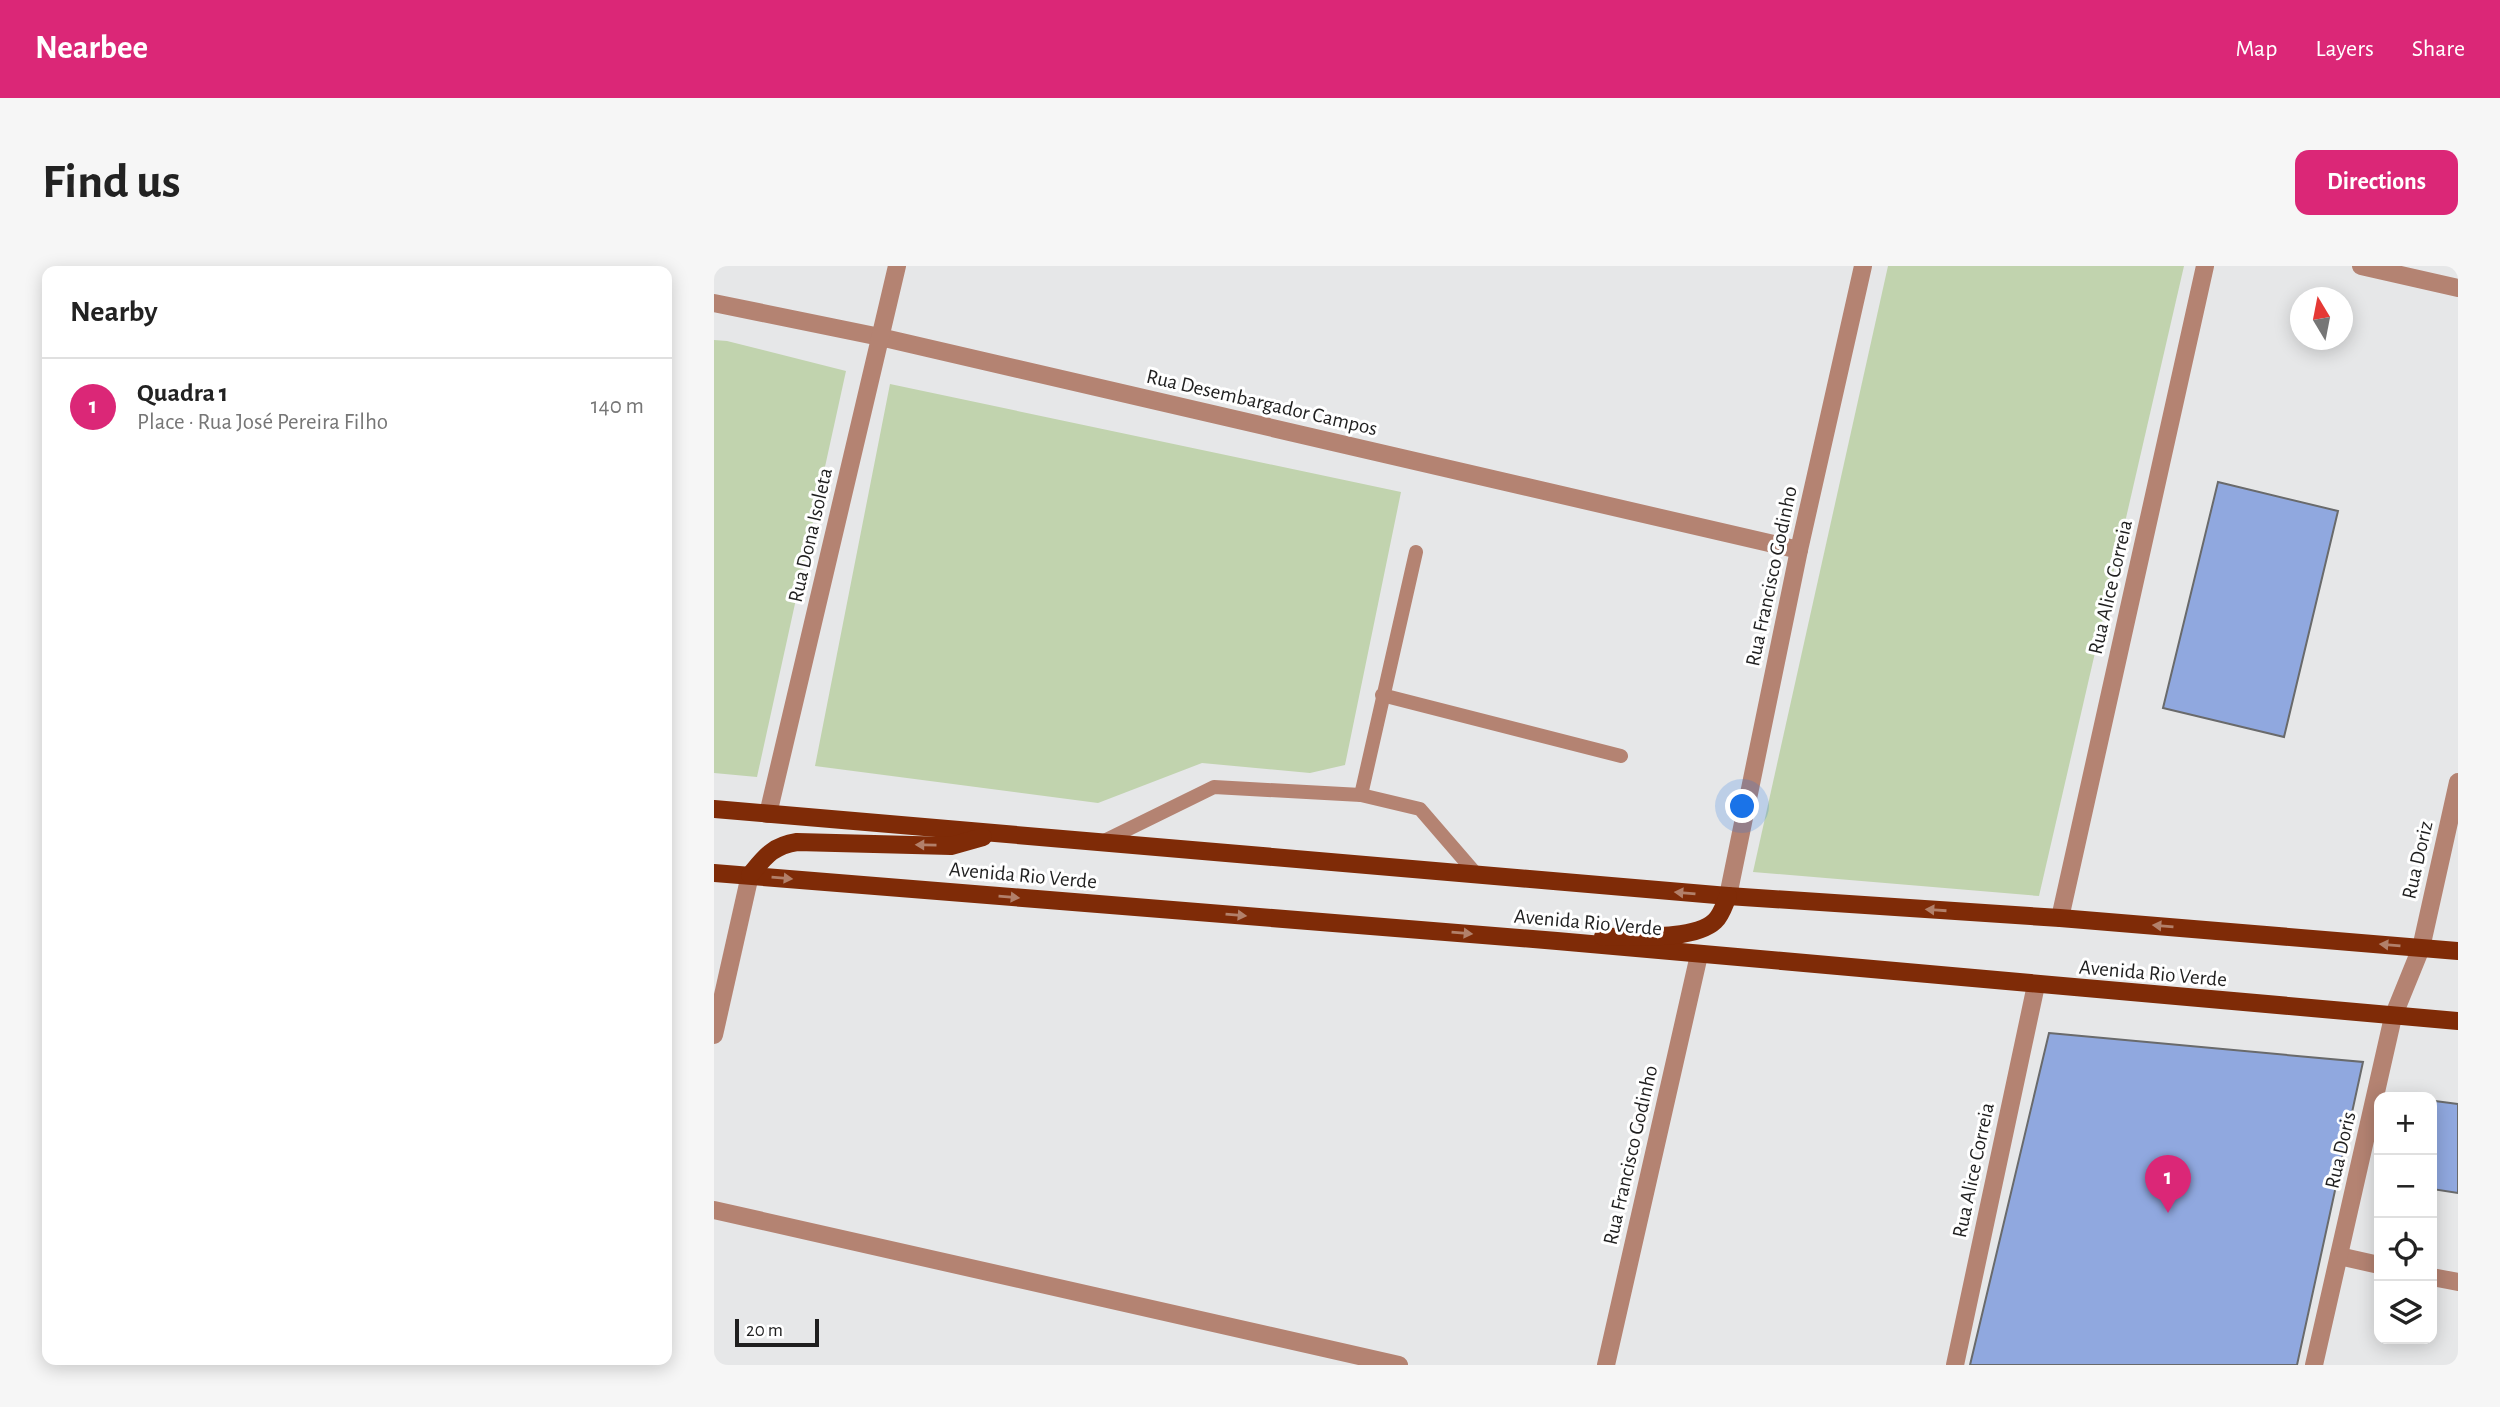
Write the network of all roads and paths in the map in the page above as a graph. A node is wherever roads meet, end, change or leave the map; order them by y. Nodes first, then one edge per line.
1 (897, 266) edge
2 (1863, 266) edge
3 (2205, 266) edge
4 (2361, 266) edge
5 (2458, 288) edge
6 (714, 303) edge
7 (880, 337) junction
8 (1799, 550) junction
9 (1416, 552) dead end
10 (1382, 695) junction
11 (1620, 756) dead end
12 (2458, 782) edge
13 (1361, 795) junction
14 (714, 809) edge
15 (768, 814) junction
16 (993, 834) junction
17 (1100, 844) junction
18 (714, 873) edge
19 (1476, 875) junction
20 (750, 876) junction
21 (1728, 896) junction
22 (2060, 918) junction
23 (1557, 941) junction
24 (2421, 948) junction
25 (2458, 951) edge
26 (1699, 955) junction
27 (2036, 985) junction
28 (2393, 1017) junction
29 (2458, 1021) edge
30 (714, 1034) edge
31 (714, 1210) edge
32 (2339, 1256) junction
33 (2374, 1264) edge
34 (2437, 1277) edge
35 (2458, 1282) edge
36 (1399, 1365) edge
37 (1605, 1365) edge
38 (1955, 1365) edge
39 (2315, 1365) edge

1 - 7 street, Rua Dona Isoleta
2 - 8 street, Rua Francisco Godinho
3 - 22 street, Rua Alice Correia
4 - 5 street
6 - 7 street, Rua Desembargador Campos
7 - 8 street, Rua Desembargador Campos
7 - 15 street, Rua Dona Isoleta
8 - 21 street, Rua Francisco Godinho
9 - 10 lane
10 - 11 lane
10 - 13 lane
12 - 24 street, Rua Doriz
13 - 17 lane
13 - 19 lane
14 - 15 main road, Avenida Rio Verde
15 - 16 main road, Avenida Rio Verde
16 - 17 main road, Avenida Rio Verde
16 -> 20 main road
17 - 19 main road, Avenida Rio Verde
18 - 20 main road, Avenida Rio Verde
21 -> 19 main road, Avenida Rio Verde
20 -> 23 main road, Avenida Rio Verde
20 - 30 street
22 -> 21 main road, Avenida Rio Verde
21 - 23 main road
24 -> 22 main road, Avenida Rio Verde
23 - 26 main road, Avenida Rio Verde
24 - 25 main road, Avenida Rio Verde
24 - 28 street, Rua Doris
26 - 27 main road, Avenida Rio Verde
26 - 37 street, Rua Francisco Godinho
27 - 28 main road, Avenida Rio Verde
27 - 38 street, Rua Alice Correia
28 - 29 main road, Avenida Rio Verde
28 - 32 street, Rua Doris
31 - 36 street
32 - 33 street
32 - 39 street, Rua Doris
34 - 35 street

